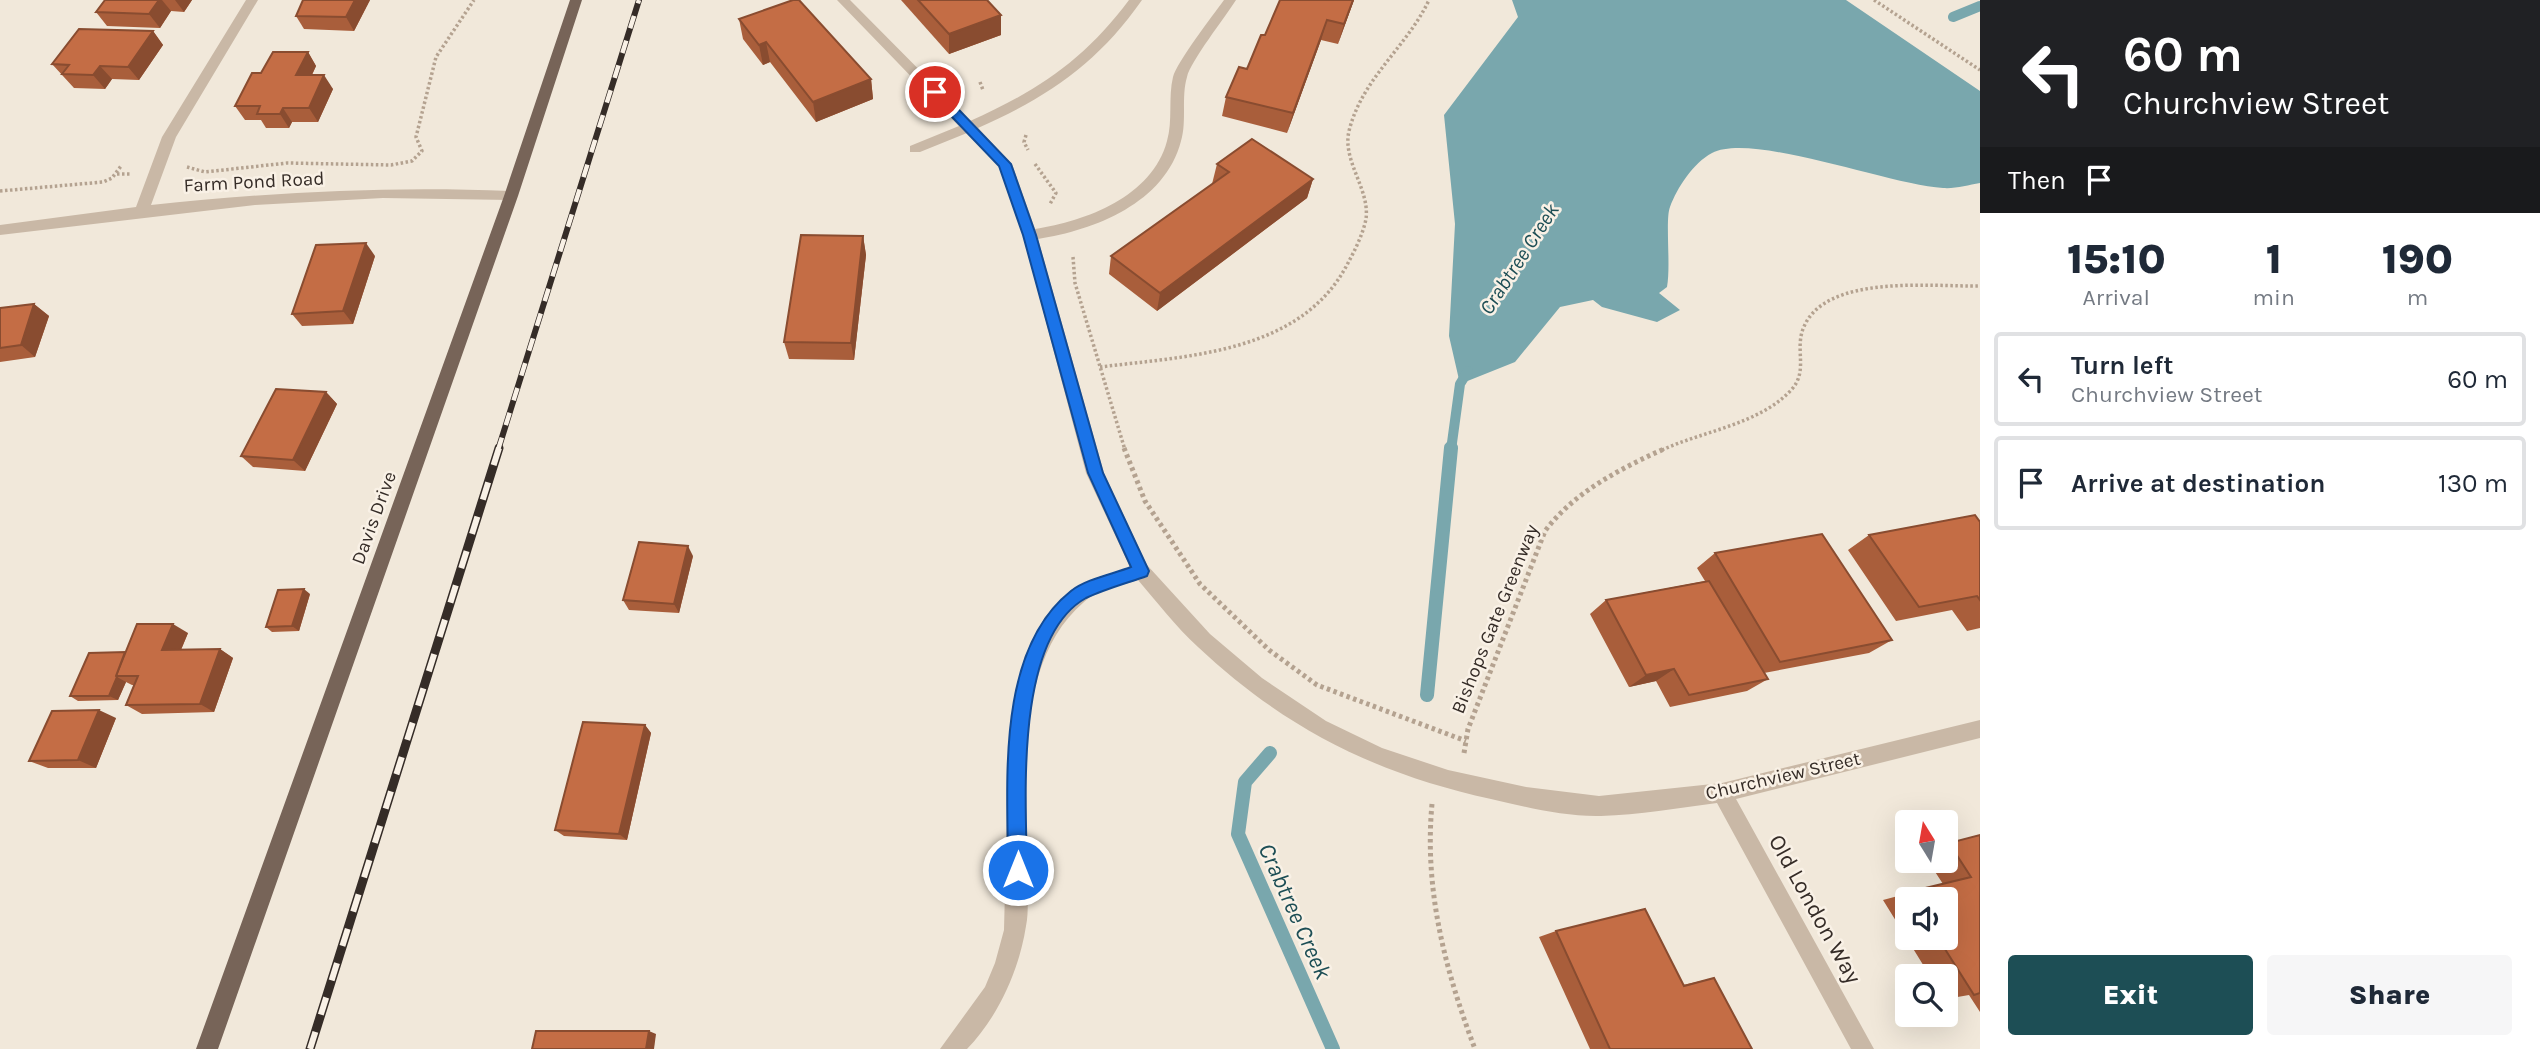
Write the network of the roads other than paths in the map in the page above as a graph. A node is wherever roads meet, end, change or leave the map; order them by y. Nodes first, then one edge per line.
1 (252, 0) edge
2 (576, 0) edge
3 (843, 0) edge
4 (1136, 0) edge
5 (1230, 0) edge
6 (968, 128) junction
7 (915, 149) dead end
8 (511, 196) junction
9 (142, 210) junction
10 (0, 230) edge
11 (1030, 235) junction
12 (1141, 571) junction
13 (1980, 729) edge
14 (1722, 793) junction
15 (206, 1049) edge
16 (951, 1049) edge
17 (1863, 1049) edge

1 - 9 street
2 - 8 main road, Davis Drive
3 - 6 street, Churchview Street
4 - 6 street
5 - 11 street
6 - 7 street
6 - 11 street, Churchview Street
8 - 9 street, Farm Pond Road
8 - 15 main road, Davis Drive
9 - 10 street, Farm Pond Road
11 - 12 street, Churchview Street
12 - 14 street, Churchview Street
12 - 16 street
13 - 14 street, Churchview Street
14 - 17 street, Old London Way

